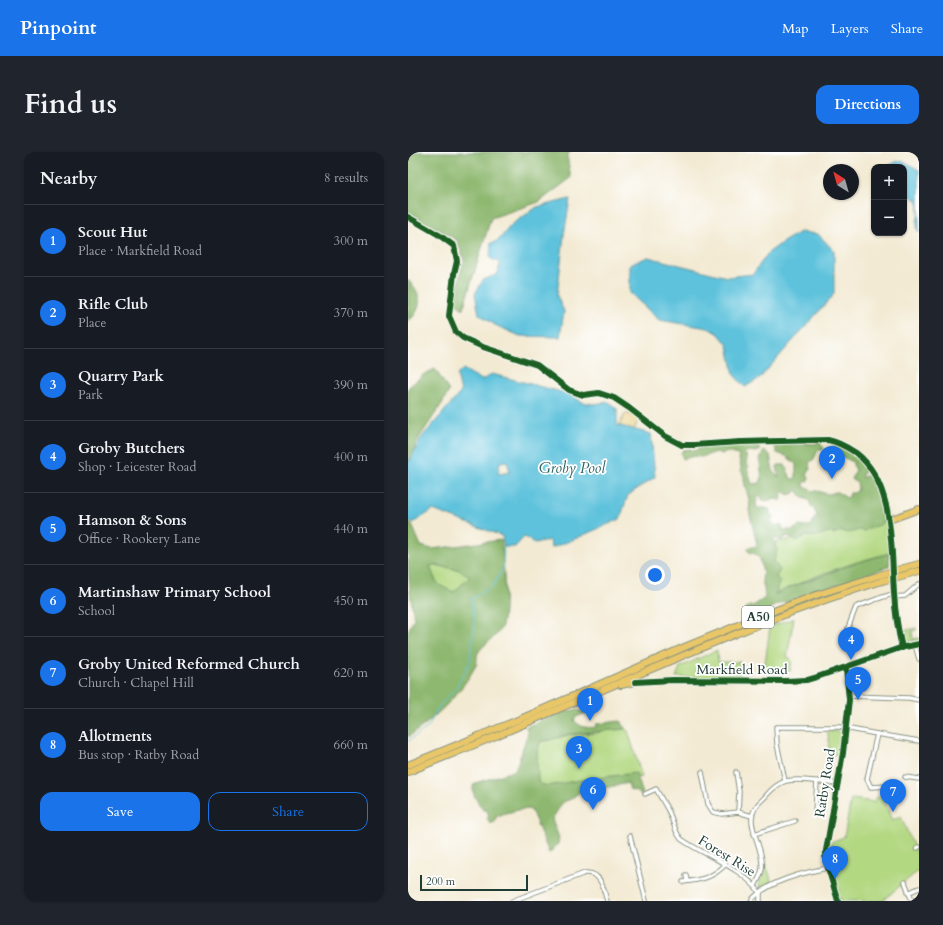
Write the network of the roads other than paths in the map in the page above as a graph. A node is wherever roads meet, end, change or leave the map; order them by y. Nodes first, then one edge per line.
1 (408, 217) edge
2 (919, 509) edge
3 (889, 520) junction
4 (919, 564) edge
5 (905, 571) junction
6 (919, 571) edge
7 (881, 578) junction
8 (919, 584) edge
9 (894, 596) junction
10 (845, 622) dead end
11 (917, 644) edge
12 (902, 648) junction
13 (919, 659) edge
14 (846, 668) junction
15 (635, 682) joint
16 (599, 691) junction
17 (849, 696) junction
18 (919, 700) edge
19 (846, 728) junction
20 (877, 734) junction
21 (919, 742) edge
22 (408, 765) edge
23 (408, 772) edge
24 (702, 772) dead end
25 (736, 772) dead end
26 (906, 777) dead end
27 (919, 779) edge
28 (785, 781) junction
29 (817, 781) junction
30 (838, 784) junction
31 (889, 786) dead end
32 (645, 794) dead end
33 (809, 806) dead end
34 (815, 806) junction
35 (738, 812) junction
36 (815, 813) dead end
37 (752, 816) junction
38 (795, 821) dead end
39 (754, 834) junction
40 (630, 836) dead end
41 (725, 865) junction
42 (828, 868) junction
43 (686, 876) dead end
44 (905, 882) dead end
45 (755, 886) junction
46 (919, 888) edge
47 (760, 892) junction
48 (908, 893) junction
49 (512, 901) edge
50 (607, 901) edge
51 (646, 901) edge
52 (751, 901) edge
53 (760, 901) edge
54 (838, 901) edge
55 (912, 901) edge

1 - 3 street
2 - 3 highway
3 - 9 street
4 - 5 highway, Markfield Road / A50
5 - 6 highway, Markfield Road / A50
5 - 7 highway, Markfield Road / A50, bridge
7 - 16 highway, Markfield Road / A50
7 - 22 highway, Markfield Road / A50
8 - 9 street
9 - 10 street
9 - 12 street
11 - 12 street, Markfield Road
11 - 13 street
12 - 14 street, Markfield Road
14 - 15 street, Markfield Road
14 - 17 street, Ratby Road
15 - 16 highway
16 - 23 highway, Markfield Road / A50
17 - 18 street
17 - 19 street, Ratby Road
19 - 20 street
19 - 28 street
19 - 30 street, Ratby Road
20 - 21 street
20 - 31 street
24 - 35 street
25 - 35 street
26 - 27 street
28 - 29 street
28 - 37 street
29 - 30 street
29 - 34 street
30 - 42 street, Ratby Road
32 - 41 street, Forest Rise
33 - 34 street
34 - 36 street
35 - 37 street
37 - 39 street
38 - 39 street
39 - 45 street
40 - 51 street
41 - 43 street
41 - 45 street, Forest Rise
42 - 47 street
42 - 54 street, Ratby Road
44 - 48 street
45 - 47 street, Forest Rise
46 - 48 street
47 - 52 street
47 - 53 street
48 - 55 street
49 - 50 street

